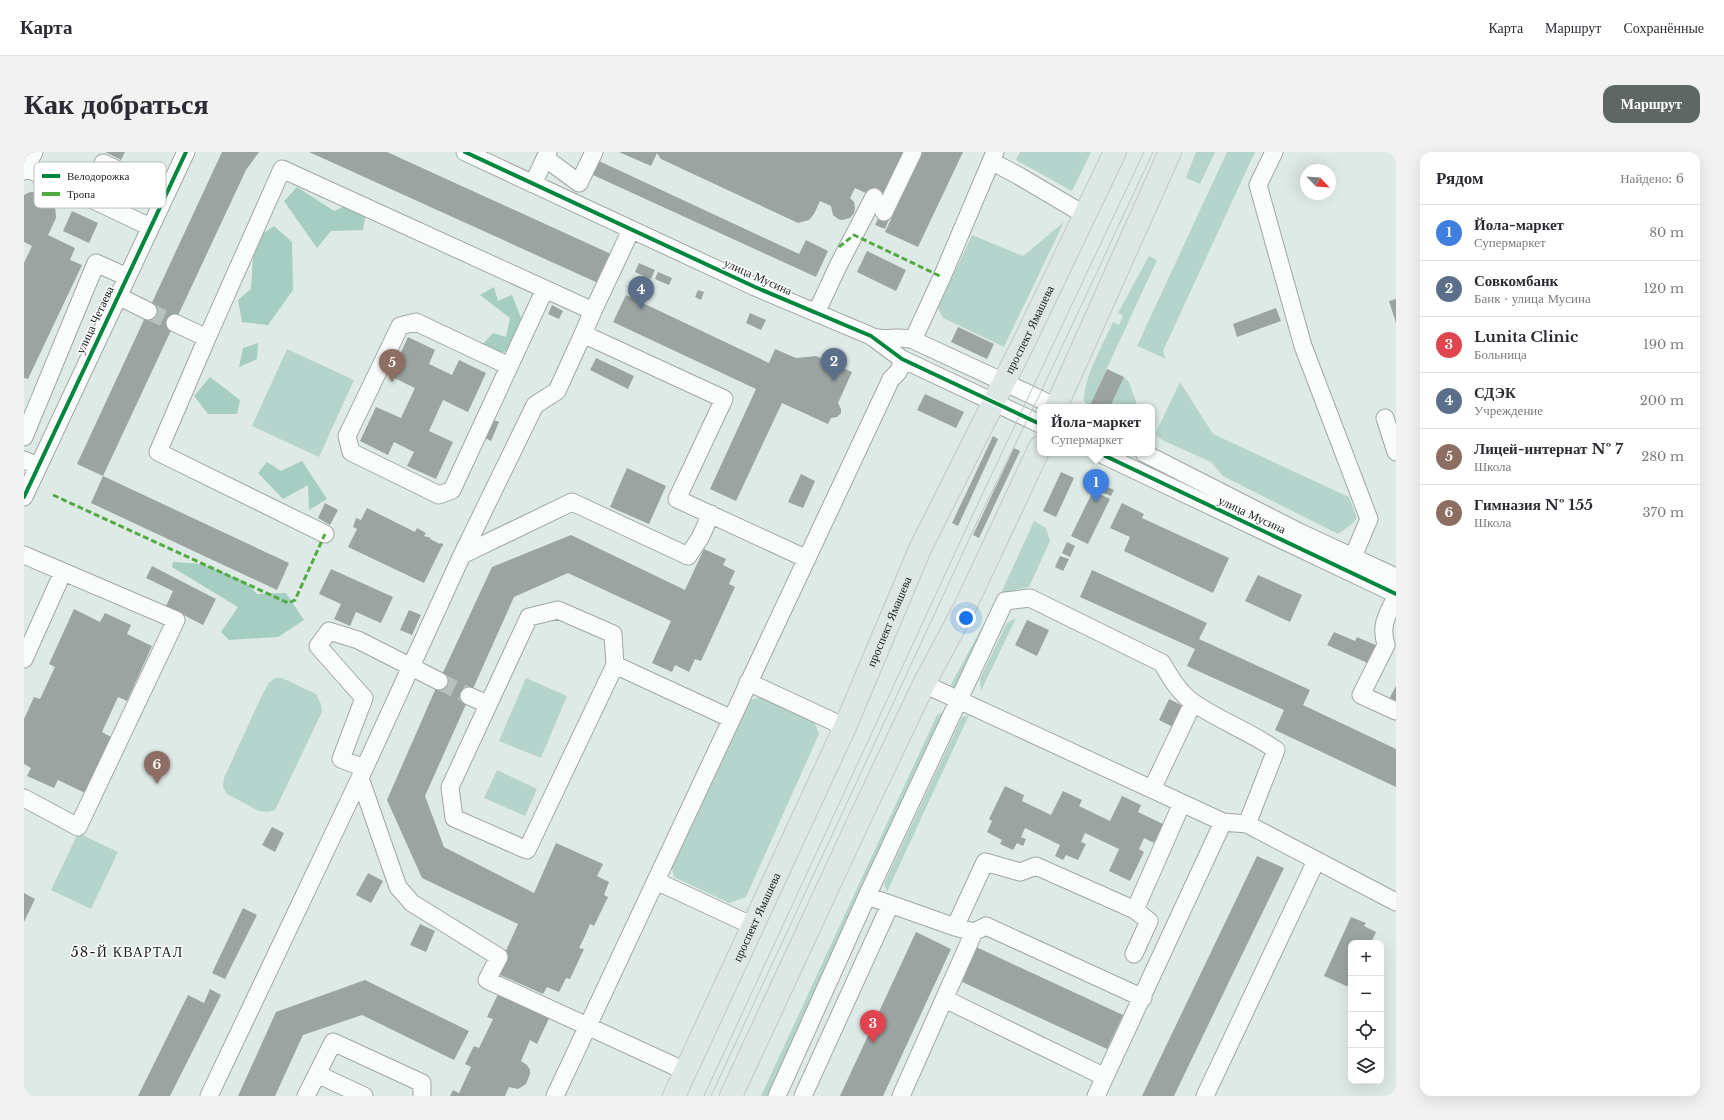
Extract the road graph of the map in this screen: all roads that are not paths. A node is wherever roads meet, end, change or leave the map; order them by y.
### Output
1 (34, 152) edge
2 (186, 152) edge
3 (465, 152) edge
4 (594, 152) edge
5 (913, 152) edge
6 (1115, 152) edge
7 (1170, 152) edge
8 (1274, 152) edge
9 (547, 155) edge
10 (993, 157) edge
11 (25, 170) edge
12 (533, 184) junction
13 (167, 193) edge
14 (874, 197) dead end
15 (108, 208) edge
16 (160, 208) edge
17 (884, 212) dead end
18 (1085, 215) junction
19 (150, 227) junction
20 (631, 230) junction
21 (127, 277) junction
22 (545, 289) junction
23 (118, 296) junction
24 (148, 311) tunnel mouth
25 (594, 312) junction
26 (816, 313) junction
27 (175, 323) tunnel mouth
28 (583, 334) junction
29 (871, 336) junction
30 (207, 338) junction
31 (913, 340) junction
32 (904, 360) junction
33 (509, 366) junction
34 (1003, 382) junction
35 (994, 401) junction
36 (30, 402) edge
37 (1049, 404) edge
38 (1056, 404) edge
39 (1384, 418) dead end
40 (1037, 422) edge
41 (24, 437) edge
42 (1396, 452) edge
43 (1037, 453) edge
44 (1106, 456) edge
45 (1150, 456) edge
46 (31, 463) edge
47 (24, 497) edge
48 (711, 514) junction
49 (326, 534) dead end
50 (462, 555) junction
51 (24, 556) edge
52 (807, 559) junction
53 (1350, 564) junction
54 (63, 572) junction
55 (1396, 577) edge
56 (1396, 594) edge
57 (1396, 598) edge
58 (24, 659) edge
59 (615, 665) junction
60 (410, 668) junction
61 (439, 682) tunnel mouth
62 (748, 682) junction
63 (924, 684) junction
64 (469, 696) tunnel mouth
65 (958, 698) junction
66 (1193, 703) junction
67 (487, 704) junction
68 (1396, 711) edge
69 (732, 718) junction
70 (845, 726) junction
71 (362, 773) junction
72 (1152, 789) junction
73 (24, 798) edge
74 (1182, 803) junction
75 (1223, 822) junction
76 (1247, 824) junction
77 (1316, 861) junction
78 (656, 881) junction
79 (867, 896) junction
80 (1396, 902) edge
81 (890, 905) junction
82 (1135, 910) junction
83 (753, 926) junction
84 (955, 927) junction
85 (974, 932) junction
86 (1134, 954) dead end
87 (1142, 998) junction
88 (947, 1000) dead end
89 (588, 1027) junction
90 (685, 1071) junction
91 (317, 1074) junction
92 (1105, 1077) junction
93 (907, 1094) edge
94 (209, 1096) edge
95 (306, 1096) edge
96 (364, 1096) edge
97 (422, 1096) edge
98 (555, 1096) edge
99 (674, 1096) edge
100 (731, 1096) edge
101 (777, 1096) edge
102 (803, 1096) edge
103 (1096, 1096) edge
104 (1205, 1096) edge

1 - 11 street
2 - 13 street, улица Четаева
3 - 12 street, улица Мусина
4 - 9 street
5 - 17 street
6 - 18 main road, проспект Ямашева
7 - 38 main road
8 - 53 street
9 - 12 street
10 - 18 street
10 - 31 street
12 - 20 street, улица Мусина
14 - 26 street
15 - 19 street
16 - 19 street, улица Четаева
18 - 34 main road, проспект Ямашева
19 - 21 street, улица Четаева
20 - 25 street
20 - 26 street, улица Мусина
21 - 23 street, улица Четаева
21 - 36 street
22 - 25 street
22 - 30 street
22 - 33 street
23 - 24 street
23 - 46 street, улица Четаева
25 - 28 street
26 - 29 street, улица Мусина
27 - 30 street
28 - 48 street
28 - 50 street
29 - 31 street, улица Мусина
29 - 32 street, улица Мусина
30 - 49 street
31 - 34 street, улица Мусина
32 - 35 street, улица Мусина
32 - 52 street
33 - 33 street
34 - 35 main road, проспект Ямашева
34 - 37 street, улица Мусина
35 - 40 street, улица Мусина
35 - 70 main road, проспект Ямашева
36 - 41 street
39 - 42 street
43 - 63 main road
44 - 53 street, улица Мусина
45 - 53 street, улица Мусина
46 - 47 street, улица Четаева
48 - 50 street
48 - 52 street
50 - 60 street
51 - 54 street
52 - 62 street
53 - 55 street, улица Мусина
53 - 56 street, улица Мусина
54 - 58 street
54 - 73 street
57 - 68 street
59 - 67 street
59 - 67 street
59 - 69 street
60 - 61 street
60 - 71 street
60 - 71 street
62 - 69 street
62 - 70 street
63 - 65 street
63 - 100 main road
64 - 67 street
65 - 66 street
65 - 72 street
65 - 79 street
66 - 72 street
66 - 76 street
69 - 78 street
70 - 83 main road, проспект Ямашева
71 - 89 street
71 - 94 street
72 - 74 street
74 - 75 street
74 - 82 street
75 - 76 street
75 - 87 street
76 - 77 street
77 - 80 street
77 - 104 street
78 - 83 street
78 - 89 street
79 - 81 street
79 - 101 street
81 - 84 street
81 - 102 street
82 - 84 street
82 - 86 street
83 - 90 main road, проспект Ямашева
84 - 85 street
85 - 87 street
85 - 93 street
87 - 92 street
88 - 92 street
89 - 90 street
89 - 98 street
90 - 99 main road, проспект Ямашева
91 - 95 street
91 - 96 street
91 - 97 street
92 - 103 street

